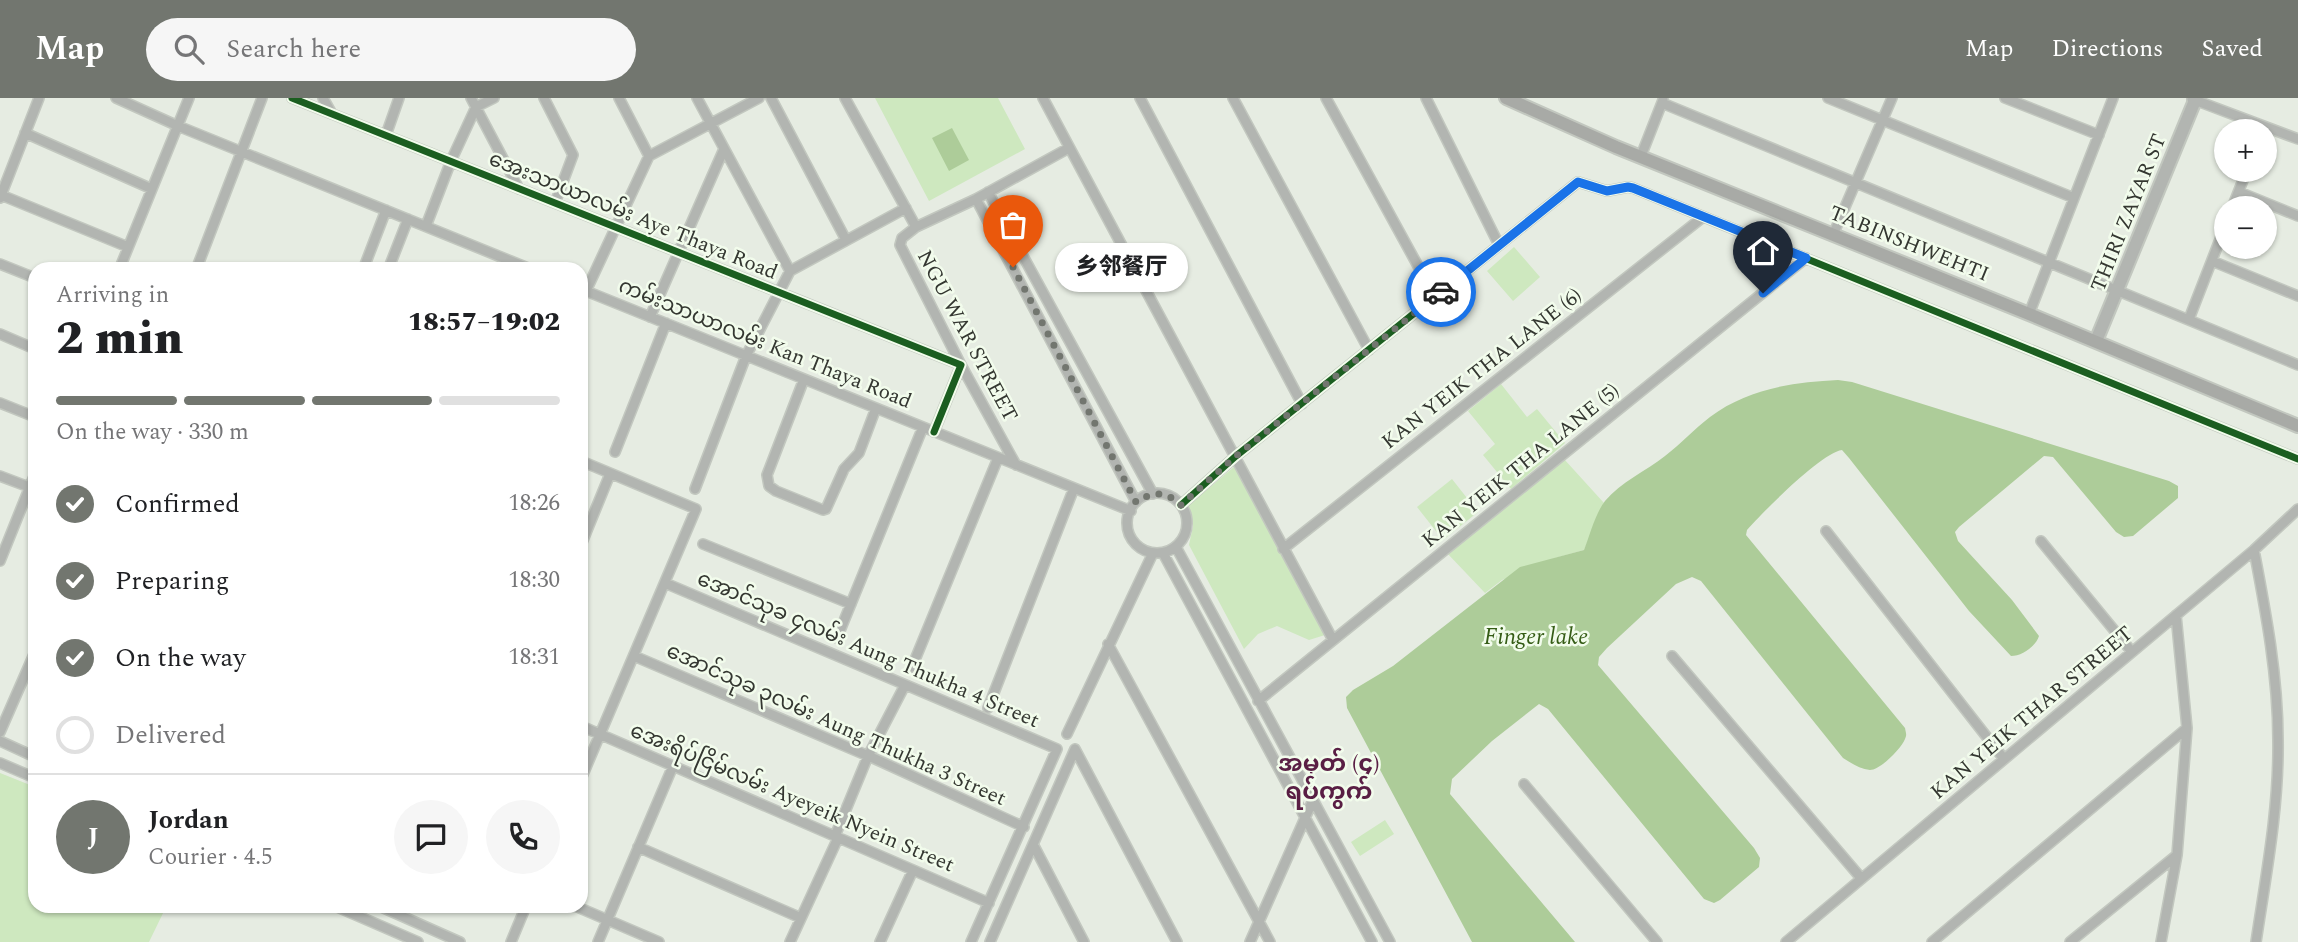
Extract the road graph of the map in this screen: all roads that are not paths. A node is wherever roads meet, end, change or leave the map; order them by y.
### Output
1 (39, 98) edge
2 (116, 98) edge
3 (189, 98) edge
4 (262, 98) edge
5 (292, 98) edge
6 (323, 98) edge
7 (399, 98) edge
8 (494, 98) edge
9 (544, 98) edge
10 (619, 98) edge
11 (697, 98) edge
12 (759, 98) edge
13 (771, 98) edge
14 (845, 98) edge
15 (1043, 98) edge
16 (1140, 98) edge
17 (1233, 98) edge
18 (1326, 98) edge
19 (1426, 98) edge
20 (1506, 98) edge
21 (1828, 98) edge
22 (1892, 98) edge
23 (2005, 98) edge
24 (2113, 98) edge
25 (2194, 99) edge
26 (1662, 100) edge
27 (474, 103) edge
28 (332, 114) junction
29 (2240, 119) edge
30 (1883, 120) junction
31 (711, 123) junction
32 (178, 126) junction
33 (25, 133) junction
34 (2277, 133) edge
35 (386, 135) junction
36 (2099, 135) junction
37 (2298, 139) edge
38 (1069, 148) junction
39 (724, 149) junction
40 (241, 152) junction
41 (649, 156) junction
42 (1641, 156) junction
43 (451, 161) junction
44 (1856, 182) junction
45 (2243, 182) edge
46 (152, 189) junction
47 (519, 190) junction
48 (988, 192) junction
49 (2239, 192) junction
50 (2237, 196) edge
51 (1, 197) edge
52 (2074, 198) junction
53 (976, 199) junction
54 (555, 203) junction
55 (906, 208) junction
56 (386, 210) junction
57 (2298, 216) edge
58 (1703, 217) junction
59 (408, 219) junction
60 (426, 226) junction
61 (916, 227) junction
62 (615, 228) junction
63 (1833, 234) junction
64 (846, 240) junction
65 (1499, 245) junction
66 (128, 247) junction
67 (678, 251) junction
68 (2214, 256) edge
69 (1806, 258) junction
70 (2212, 261) junction
71 (122, 262) edge
72 (198, 262) edge
73 (366, 262) edge
74 (391, 262) edge
75 (514, 262) edge
76 (2050, 262) junction
77 (0, 264) edge
78 (790, 271) junction
79 (28, 275) edge
80 (588, 280) edge
81 (2119, 290) junction
82 (588, 292) edge
83 (777, 293) junction
84 (2298, 296) edge
85 (1435, 297) junction
86 (2029, 314) junction
87 (650, 317) junction
88 (2189, 319) junction
89 (666, 323) junction
90 (0, 334) edge
91 (2096, 341) junction
92 (28, 346) edge
93 (1369, 350) junction
94 (746, 356) junction
95 (961, 365) junction
96 (2298, 365) edge
97 (804, 379) junction
98 (0, 404) edge
99 (1302, 404) junction
100 (876, 408) junction
101 (28, 414) edge
102 (2298, 425) edge
103 (923, 427) junction
104 (934, 432) junction
105 (615, 452) dead end
106 (1236, 456) junction
107 (998, 458) junction
108 (2298, 459) edge
109 (588, 464) edge
110 (1016, 465) junction
111 (610, 474) junction
112 (0, 476) edge
113 (28, 487) edge
114 (1074, 488) junction
115 (28, 489) edge
116 (695, 489) dead end
117 (1153, 494) junction
118 (1181, 505) junction
119 (1133, 506) junction
120 (2298, 509) edge
121 (588, 528) edge
122 (1826, 531) dead end
123 (2041, 541) dead end
124 (703, 544) dead end
125 (3, 547) edge
126 (1176, 547) junction
127 (1283, 549) junction
128 (2254, 550) junction
129 (1153, 553) junction
130 (1163, 553) junction
131 (0, 561) edge
132 (665, 583) junction
133 (851, 604) junction
134 (2176, 615) junction
135 (837, 638) dead end
136 (1333, 640) junction
137 (1108, 645) junction
138 (2132, 652) junction
139 (634, 656) junction
140 (1672, 656) dead end
141 (912, 667) dead end
142 (28, 678) edge
143 (905, 685) junction
144 (1258, 701) junction
145 (988, 708) dead end
146 (2187, 728) junction
147 (588, 729) edge
148 (0, 732) edge
149 (600, 734) junction
150 (1067, 734) dead end
151 (0, 741) edge
152 (28, 754) edge
153 (868, 755) junction
154 (2004, 759) junction
155 (588, 762) edge
156 (0, 763) edge
157 (673, 766) junction
158 (28, 775) edge
159 (1524, 784) dead end
160 (1313, 800) junction
161 (1305, 818) junction
162 (1024, 827) junction
163 (837, 837) junction
164 (1033, 844) junction
165 (638, 848) junction
166 (2177, 855) junction
167 (913, 870) junction
168 (1861, 878) junction
169 (989, 903) junction
170 (588, 912) edge
171 (351, 913) edge
172 (395, 913) edge
173 (523, 913) edge
174 (801, 918) junction
175 (607, 920) junction
176 (1258, 921) junction
177 (418, 942) edge
178 (460, 942) edge
179 (511, 942) edge
180 (598, 942) edge
181 (659, 942) edge
182 (790, 942) edge
183 (880, 942) edge
184 (971, 942) edge
185 (990, 942) edge
186 (1084, 942) edge
187 (1177, 942) edge
188 (1250, 942) edge
189 (1270, 942) edge
190 (1372, 942) edge
191 (1390, 942) edge
192 (1657, 942) edge
193 (1786, 942) edge
194 (1931, 942) edge
195 (2070, 942) edge
196 (2161, 942) edge
197 (2256, 942) edge

1 - 33 street
2 - 32 street
3 - 32 street
4 - 40 street
5 - 28 street, အေးသာယာလမ်း Aye Thaya Road
6 - 28 street
7 - 35 street
8 - 27 street
9 - 54 street
10 - 41 street
11 - 31 street
12 - 31 street
13 - 64 street
14 - 55 street
15 - 38 street
16 - 99 street
17 - 93 street
18 - 85 street
19 - 65 street
20 - 42 main road, TABINSHWEHTI
21 - 30 street
22 - 30 street
23 - 36 street
24 - 36 street
25 - 29 street
25 - 81 street, THIRI ZAYAR ST
26 - 42 street
26 - 44 street
27 - 43 street
27 - 47 street
28 - 35 street, အေးသာယာလမ်း Aye Thaya Road
30 - 44 street
30 - 52 street
31 - 39 street
31 - 41 street
32 - 40 street
32 - 46 street
33 - 46 street
33 - 51 street
34 - 37 street
35 - 43 street, အေးသာယာလမ်း Aye Thaya Road
36 - 52 street
38 - 48 street
38 - 106 street
39 - 67 street
39 - 78 street
40 - 56 street
40 - 72 street
41 - 62 street
42 - 63 main road, TABINSHWEHTI
43 - 47 street, အေးသာယာလမ်း Aye Thaya Road
43 - 60 street
44 - 63 street
44 - 76 street
45 - 49 street
46 - 66 street
47 - 54 street, အေးသာယာလမ်း Aye Thaya Road
48 - 53 street
48 - 117 street
49 - 50 street
49 - 57 street
51 - 66 street
52 - 76 street
53 - 61 street
53 - 119 street
54 - 62 street, အေးသာယာလမ်း Aye Thaya Road
55 - 61 street
55 - 64 street
56 - 59 street
56 - 73 street
58 - 65 street
58 - 69 street
58 - 127 street, KAN YEIK THA LANE (6)
59 - 60 street
59 - 74 street
60 - 75 street
61 - 95 street, NGU WAR STREET
62 - 67 street, အေးသာယာလမ်း Aye Thaya Road
62 - 80 street
63 - 86 main road, TABINSHWEHTI
64 - 78 street
65 - 85 street
66 - 71 street
67 - 83 street, အေးသာယာလမ်း Aye Thaya Road
67 - 87 street
68 - 70 street
69 - 108 street
69 - 136 street, KAN YEIK THA LANE (5)
70 - 84 street
70 - 88 street
76 - 81 street
76 - 86 street
77 - 79 street
78 - 83 street
81 - 88 street
81 - 91 street, THIRI ZAYAR ST
82 - 87 street, ကမ်းသာယာလမ်း Kan Thaya Road
83 - 94 street
83 - 95 street, အေးသာယာလမ်း Aye Thaya Road
85 - 93 street
86 - 91 main road, TABINSHWEHTI
87 - 89 street, ကမ်းသာယာလမ်း Kan Thaya Road
88 - 96 street
89 - 94 street, ကမ်းသာယာလမ်း Kan Thaya Road
89 - 105 street
90 - 92 street
91 - 102 main road, TABINSHWEHTI
93 - 99 street
94 - 97 street, ကမ်းသာယာလမ်း Kan Thaya Road
94 - 116 street
95 - 104 street
95 - 110 street, NGU WAR STREET
97 - 100 street, ကမ်းသာယာလမ်း Kan Thaya Road
97 - 100 street
98 - 101 street
99 - 106 street
100 - 103 street, ကမ်းသာယာလမ်း Kan Thaya Road
103 - 104 street, ကမ်းသာယာလမ်း Kan Thaya Road
103 - 133 street
104 - 107 street, ကမ်းသာယာလမ်း Kan Thaya Road
106 - 118 street
106 - 127 street
107 - 110 street, ကမ်းသာယာလမ်း Kan Thaya Road
107 - 141 street
109 - 111 street
110 - 114 street, ကမ်းသာယာလမ်း Kan Thaya Road
111 - 121 street
111 - 132 street
112 - 113 street
114 - 119 street, ကမ်းသာယာလမ်း Kan Thaya Road
114 - 145 street
115 - 125 street
117 - 118 street
117 - 119 street
118 - 126 street
119 - 129 street
120 - 128 street, KAN YEIK THAR STREET
122 - 154 street
123 - 138 street
124 - 133 street
125 - 131 street
126 - 130 street
126 - 144 street
127 - 136 street
128 - 134 street, KAN YEIK THAR STREET
128 - 197 street
129 - 130 street
129 - 137 street
130 - 161 street
132 - 139 street
132 - 143 street, အောင်သုခ ၄လမ်း Aung Thukha 4 Street
133 - 135 street
134 - 138 street, KAN YEIK THAR STREET
134 - 146 street
136 - 144 street, KAN YEIK THA LANE (5)
137 - 150 street
137 - 176 street
138 - 154 street, KAN YEIK THAR STREET
139 - 149 street
139 - 153 street, အောင်သုခ ၃လမ်း Aung Thukha 3 Street
140 - 168 street
142 - 148 street
143 - 153 street
143 - 162 street, အောင်သုခ ၄လမ်း Aung Thukha 4 Street
144 - 160 street
146 - 166 street
146 - 194 street
147 - 149 street, အေးရိပ်ငြိမ်လမ်း Ayeyeik Nyein Street
149 - 155 street
149 - 157 street, အေးရိပ်ငြိမ်လမ်း Ayeyeik Nyein Street
151 - 152 street
153 - 162 street, အောင်သုခ ၃လမ်း Aung Thukha 3 Street
153 - 163 street
154 - 168 street, KAN YEIK THAR STREET
156 - 158 street
157 - 163 street, အေးရိပ်ငြိမ်လမ်း Ayeyeik Nyein Street
157 - 165 street
159 - 192 street
160 - 161 street
160 - 191 street
161 - 176 street
161 - 190 street
162 - 169 street
163 - 167 street, အေးရိပ်ငြိမ်လမ်း Ayeyeik Nyein Street
163 - 174 street
164 - 185 street
164 - 186 street
164 - 187 street
165 - 174 street
165 - 175 street
166 - 195 street
166 - 196 street
167 - 169 street, အေးရိပ်ငြိမ်လမ်း Ayeyeik Nyein Street
167 - 183 street
168 - 193 street, KAN YEIK THAR STREET
169 - 184 street
170 - 175 street
171 - 177 street
172 - 178 street
173 - 179 street
174 - 182 street
175 - 180 street
175 - 181 street
176 - 188 street
176 - 189 street

